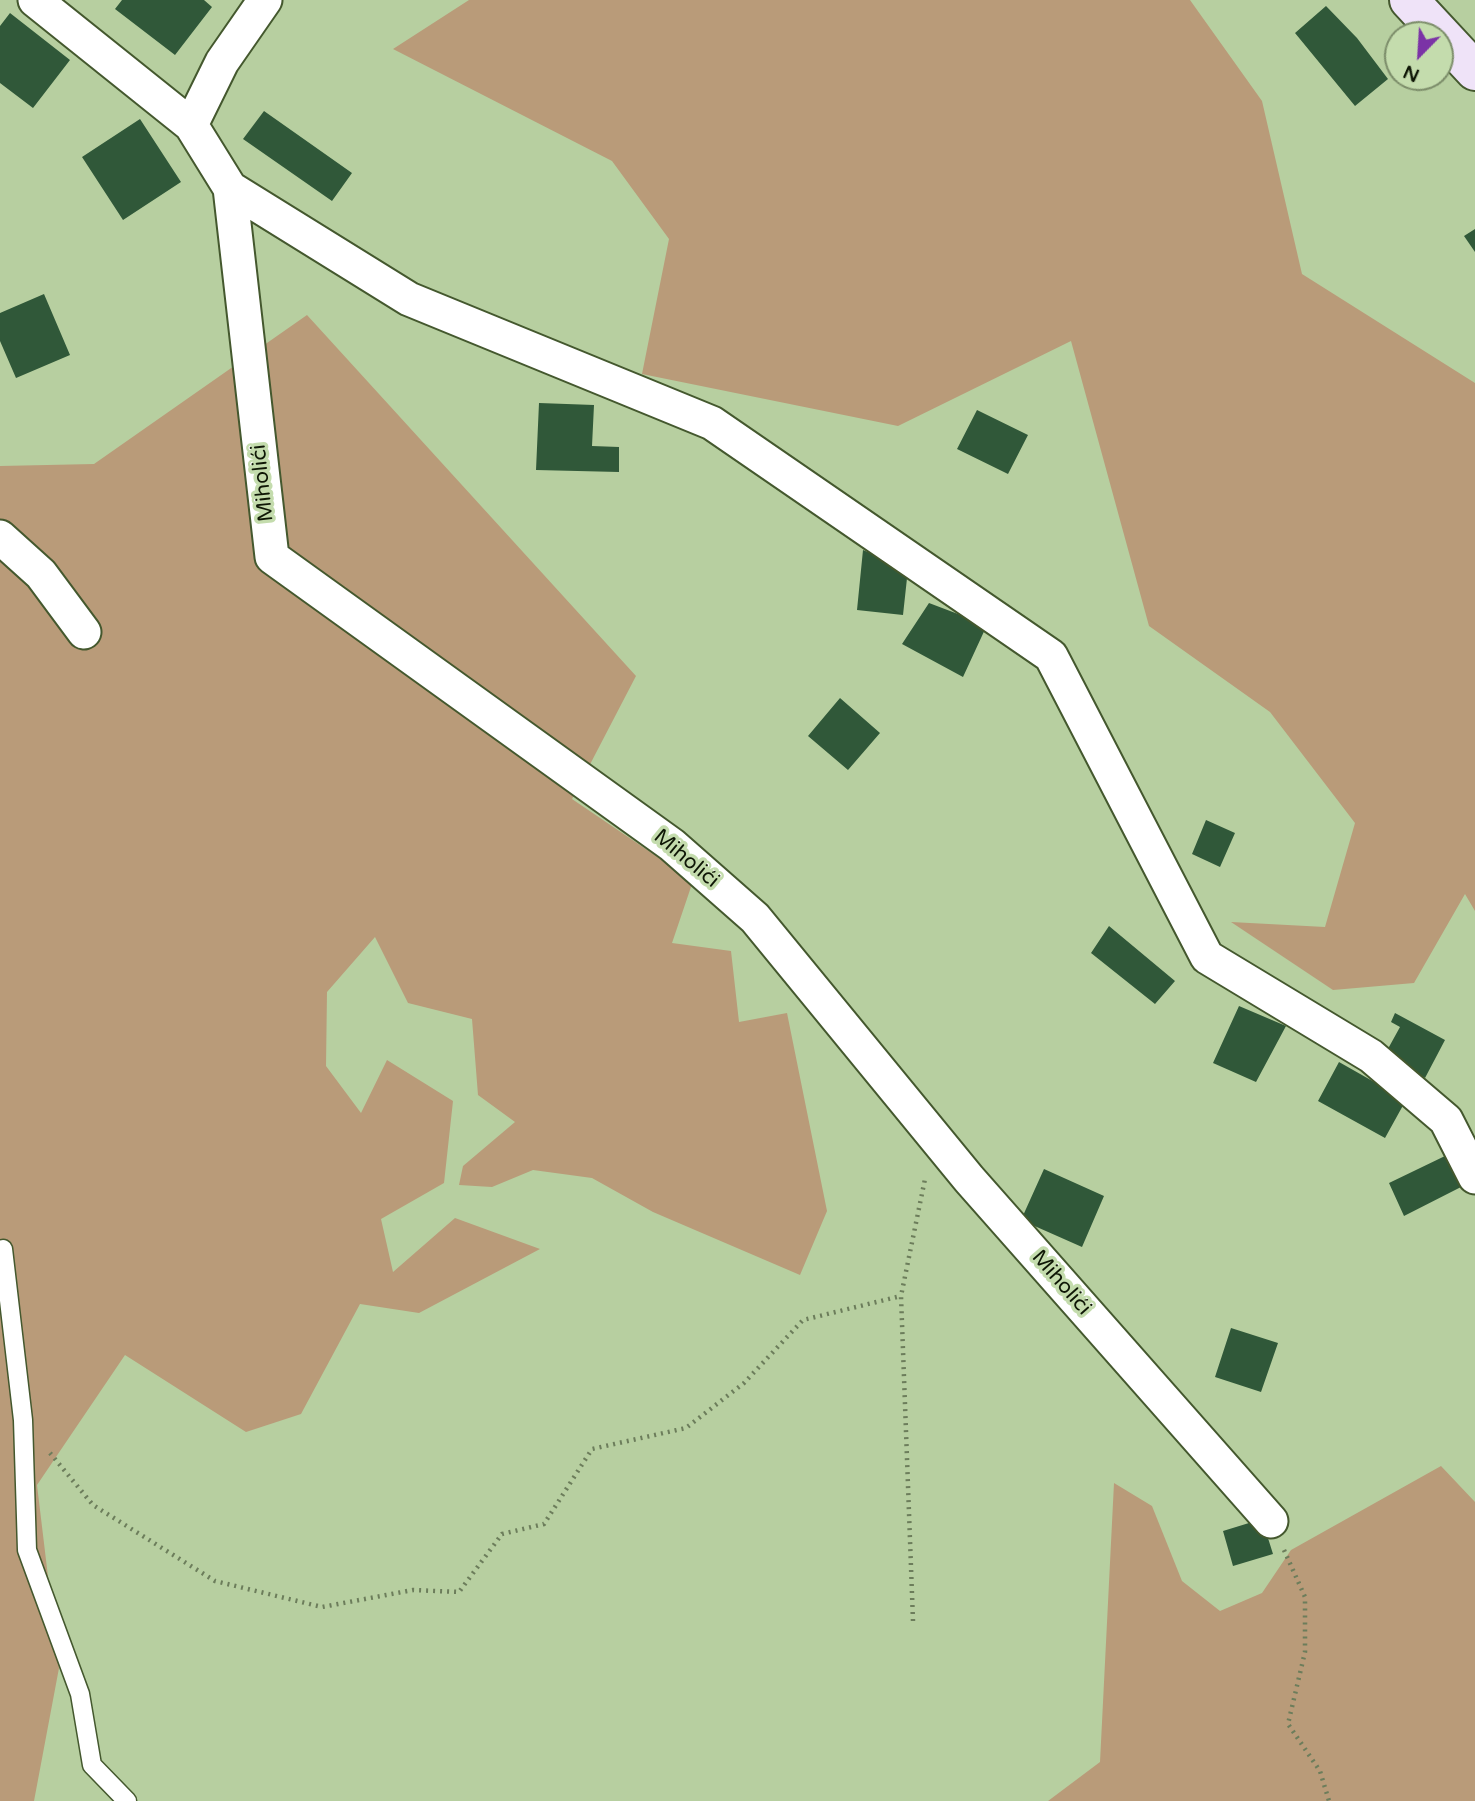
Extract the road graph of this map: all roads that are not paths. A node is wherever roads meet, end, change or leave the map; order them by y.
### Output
1 (34, 0) edge
2 (265, 0) edge
3 (1409, 0) edge
4 (1475, 71) edge
5 (191, 125) junction
6 (230, 188) junction
7 (0, 537) edge
8 (84, 632) dead end
9 (1475, 1177) edge
10 (0, 1250) edge
11 (1271, 1521) road end
12 (127, 1801) edge

1 - 5 street, Miholići
2 - 5 street
3 - 4 main road
5 - 6 street, Miholići
6 - 9 street, Miholići
6 - 11 street, Miholići
7 - 8 street
10 - 12 lane

